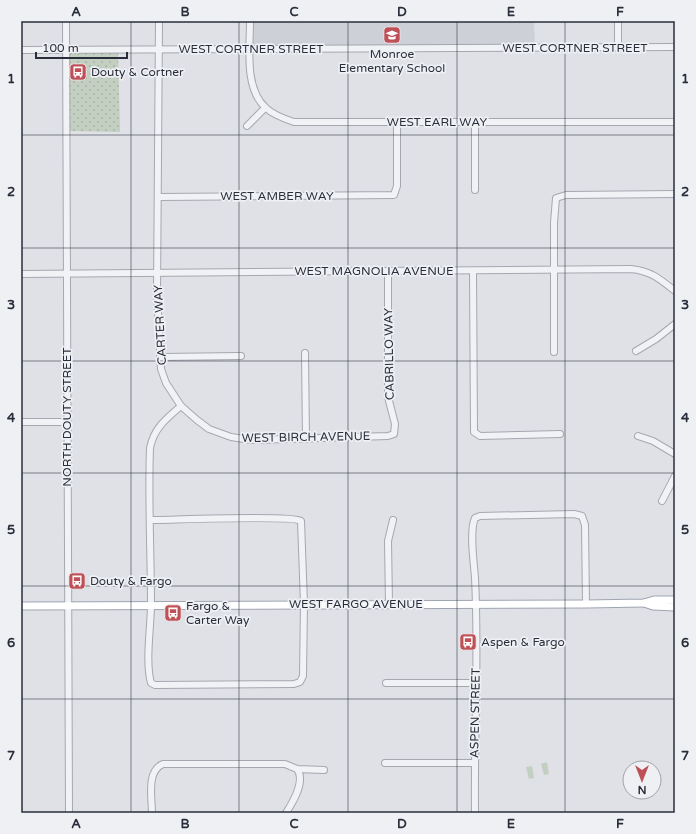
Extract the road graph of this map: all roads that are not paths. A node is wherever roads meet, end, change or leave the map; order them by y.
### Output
1 (66, 21) edge
2 (159, 21) edge
3 (250, 21) edge
4 (618, 21) edge
5 (618, 48) junction
6 (675, 48) edge
7 (159, 49) junction
8 (250, 49) junction
9 (21, 50) edge
10 (66, 50) junction
11 (265, 108) junction
12 (475, 122) junction
13 (675, 122) edge
14 (397, 123) junction
15 (247, 126) dead end
16 (475, 190) dead end
17 (675, 194) edge
18 (159, 197) junction
19 (554, 270) junction
20 (388, 271) junction
21 (473, 271) junction
22 (67, 273) junction
23 (157, 273) junction
24 (21, 274) edge
25 (675, 291) edge
26 (675, 324) edge
27 (636, 351) dead end
28 (554, 352) dead end
29 (305, 353) dead end
30 (241, 356) dead end
31 (161, 357) junction
32 (181, 406) junction
33 (21, 422) edge
34 (67, 422) junction
35 (394, 434) joint
36 (560, 434) dead end
37 (638, 436) dead end
38 (306, 440) junction
39 (675, 454) edge
40 (675, 476) edge
41 (662, 502) dead end
42 (150, 520) junction
43 (393, 520) dead end
44 (675, 600) edge
45 (644, 603) junction
46 (304, 604) junction
47 (389, 604) junction
48 (476, 604) junction
49 (586, 604) junction
50 (68, 605) junction
51 (151, 605) junction
52 (21, 606) edge
53 (675, 607) edge
54 (386, 683) dead end
55 (476, 683) junction
56 (475, 763) junction
57 (385, 764) dead end
58 (297, 769) junction
59 (324, 770) dead end
60 (68, 813) edge
61 (152, 813) edge
62 (286, 813) edge
63 (475, 813) edge

1 - 10 street, NORTH DOUTY STREET
2 - 7 street, CARTER WAY
3 - 8 street
4 - 5 street
5 - 6 street, WEST CORTNER STREET
5 - 8 street, WEST CORTNER STREET
7 - 8 street, WEST CORTNER STREET
7 - 10 street, WEST CORTNER STREET
7 - 18 street, CARTER WAY
8 - 11 street
9 - 10 street, WEST CORTNER STREET
10 - 22 street, NORTH DOUTY STREET
11 - 14 street, WEST EARL WAY
11 - 15 street
12 - 13 street, WEST EARL WAY
12 - 14 street, WEST EARL WAY
12 - 16 street
14 - 18 street, WEST AMBER WAY
17 - 19 street
18 - 23 street, CARTER WAY
19 - 21 street, WEST MAGNOLIA AVENUE
19 - 25 street, WEST MAGNOLIA AVENUE
19 - 28 street
20 - 21 street, WEST MAGNOLIA AVENUE
20 - 23 street, WEST MAGNOLIA AVENUE
20 - 35 street, CABRILLO WAY
21 - 36 street
22 - 23 street, WEST MAGNOLIA AVENUE
22 - 24 street, WEST MAGNOLIA AVENUE
22 - 34 street, NORTH DOUTY STREET
23 - 31 street, CARTER WAY
26 - 27 street
29 - 38 street
30 - 31 street
31 - 32 street, CARTER WAY
32 - 38 street, WEST BIRCH AVENUE
32 - 42 street
33 - 34 street
34 - 50 street, NORTH DOUTY STREET
35 - 38 street, WEST BIRCH AVENUE
37 - 39 street
40 - 41 street
42 - 46 street
42 - 51 street
43 - 47 street
44 - 45 main road, WEST FARGO AVENUE
45 - 49 main road, WEST FARGO AVENUE
45 - 53 main road, WEST FARGO AVENUE
46 - 47 main road, WEST FARGO AVENUE
46 - 51 main road, WEST FARGO AVENUE
46 - 51 street
47 - 48 main road, WEST FARGO AVENUE
48 - 49 main road, WEST FARGO AVENUE
48 - 49 street, ASPEN STREET
48 - 55 street, ASPEN STREET
50 - 51 main road, WEST FARGO AVENUE
50 - 52 main road, WEST FARGO AVENUE
50 - 60 street, NORTH DOUTY STREET
54 - 55 street
55 - 56 street, ASPEN STREET
56 - 57 street
56 - 63 street, ASPEN STREET
58 - 59 street
58 - 61 street
58 - 62 street

